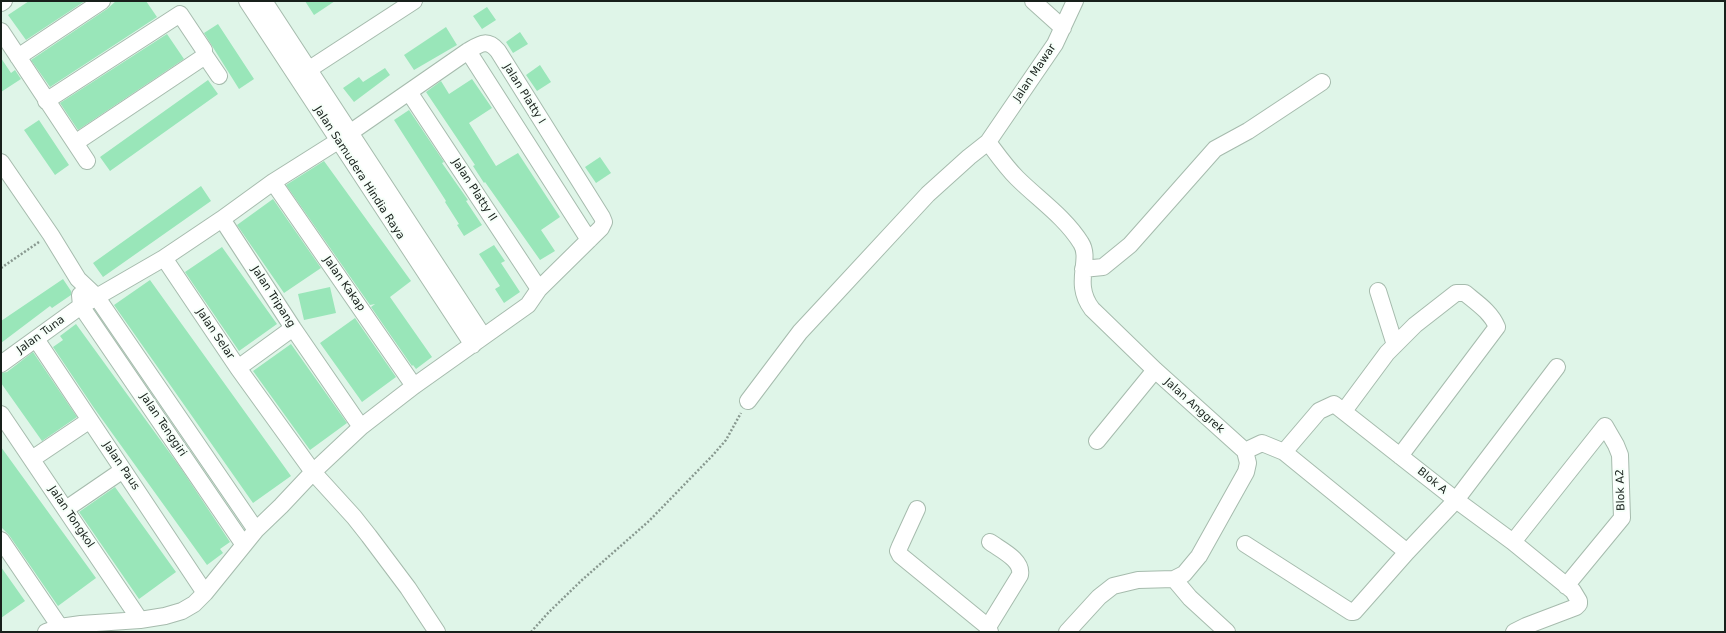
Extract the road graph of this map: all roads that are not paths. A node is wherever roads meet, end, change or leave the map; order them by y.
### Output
1 (4, 1) edge
2 (102, 1) edge
3 (247, 1) edge
4 (264, 1) edge
5 (414, 1) edge
6 (1033, 1) edge
7 (1075, 1) edge
8 (1, 3) edge
9 (175, 7) edge
10 (1063, 28) junction
11 (1, 31) edge
12 (468, 51) junction
13 (204, 54) junction
14 (290, 54) junction
15 (18, 57) junction
16 (303, 74) junction
17 (220, 76) dead end
18 (1322, 82) dead end
19 (409, 92) junction
20 (46, 101) junction
21 (344, 136) junction
22 (988, 142) junction
23 (75, 143) junction
24 (86, 162) dead end
25 (3, 170) edge
26 (273, 182) junction
27 (222, 219) junction
28 (589, 240) junction
29 (164, 258) junction
30 (1083, 270) junction
31 (78, 279) junction
32 (539, 289) junction
33 (1378, 291) dead end
34 (96, 296) junction
35 (81, 306) junction
36 (293, 328) junction
37 (36, 339) junction
38 (478, 341) junction
39 (1395, 345) junction
40 (1, 364) edge
41 (1557, 367) dead end
42 (238, 368) junction
43 (1156, 370) junction
44 (414, 386) junction
45 (748, 401) road end
46 (1344, 411) junction
47 (1, 414) edge
48 (90, 420) junction
49 (361, 427) junction
50 (1097, 441) dead end
51 (1245, 451) junction
52 (1284, 452) junction
53 (1400, 456) junction
54 (32, 459) junction
55 (124, 470) junction
56 (313, 472) junction
57 (1456, 500) junction
58 (66, 509) junction
59 (917, 509) dead end
60 (256, 530) junction
61 (1, 540) edge
62 (990, 542) dead end
63 (1513, 542) junction
64 (1245, 544) dead end
65 (244, 545) junction
66 (1407, 552) junction
67 (1174, 579) junction
68 (1566, 586) junction
69 (205, 592) junction
70 (140, 620) junction
71 (989, 629) edge
72 (53, 630) edge
73 (437, 632) edge
74 (1067, 632) edge
75 (1227, 632) edge
76 (1514, 632) edge

1 - 8 street
2 - 15 street
3 - 14 street, Jalan Samudera Hindia Raya
4 - 14 street, Jalan Samudera Hindia Raya
5 - 16 street
6 - 10 street
7 - 10 street, Jalan Mawar
9 - 13 street
9 - 20 street
10 - 22 street, Jalan Mawar
11 - 15 street
12 - 19 street, Jalan Platty I
12 - 28 street
12 - 28 street, Jalan Platty I
13 - 17 street
13 - 23 street
14 - 16 street, Jalan Samudera Hindia Raya
15 - 20 street
16 - 21 street, Jalan Samudera Hindia Raya
18 - 30 street
19 - 21 street, Jalan Platty I
19 - 32 street, Jalan Platty II
20 - 23 street
21 - 26 street, Jalan Platty I
21 - 38 street, Jalan Samudera Hindia Raya
22 - 30 street, Jalan Anggrek
22 - 45 street, Jalan Mawar
23 - 24 street
25 - 31 street
26 - 27 street
26 - 44 street, Jalan Kakap
27 - 29 street
27 - 36 street, Jalan Tripang
28 - 32 street, Jalan Platty I
29 - 34 street
29 - 42 street, Jalan Selar
30 - 43 street, Jalan Anggrek
31 - 34 street, Jalan Tenggiri
31 - 35 street
32 - 38 street, Jalan Platty I
33 - 39 street
34 - 35 street, Jalan Tuna
34 - 60 street, Jalan Tenggiri
35 - 37 street, Jalan Tuna
35 - 65 street, Jalan Tenggiri
36 - 42 street
36 - 49 street, Jalan Tripang
37 - 40 street, Jalan Tuna
37 - 48 street, Jalan Paus
38 - 44 street, Jalan Platty I
39 - 46 street
39 - 53 street
41 - 57 street
42 - 56 street, Jalan Selar
43 - 50 street
43 - 51 street, Jalan Anggrek
44 - 49 street, Jalan Platty I
46 - 52 street, Blok A
46 - 53 street, Blok A
47 - 54 street, Jalan Tongkol
48 - 54 street
48 - 55 street, Jalan Paus
49 - 56 street, Jalan Platty I
51 - 52 street
51 - 67 street
52 - 66 street
53 - 57 street, Blok A
54 - 58 street, Jalan Tongkol
55 - 58 street
55 - 69 street, Jalan Paus
56 - 60 street, Jalan Platty I
56 - 73 street, Jalan Selar
57 - 63 street, Blok A
57 - 66 street
58 - 70 street, Jalan Tongkol
59 - 71 street
60 - 65 street, Jalan Platty I
61 - 72 street
62 - 71 street
63 - 68 street, Blok A
63 - 68 street, Blok A2
64 - 66 street
65 - 69 street, Jalan Platty I
67 - 74 street
67 - 75 street
68 - 76 street, Blok A
69 - 70 street, Jalan Platty I
70 - 72 street, Jalan Platty I

